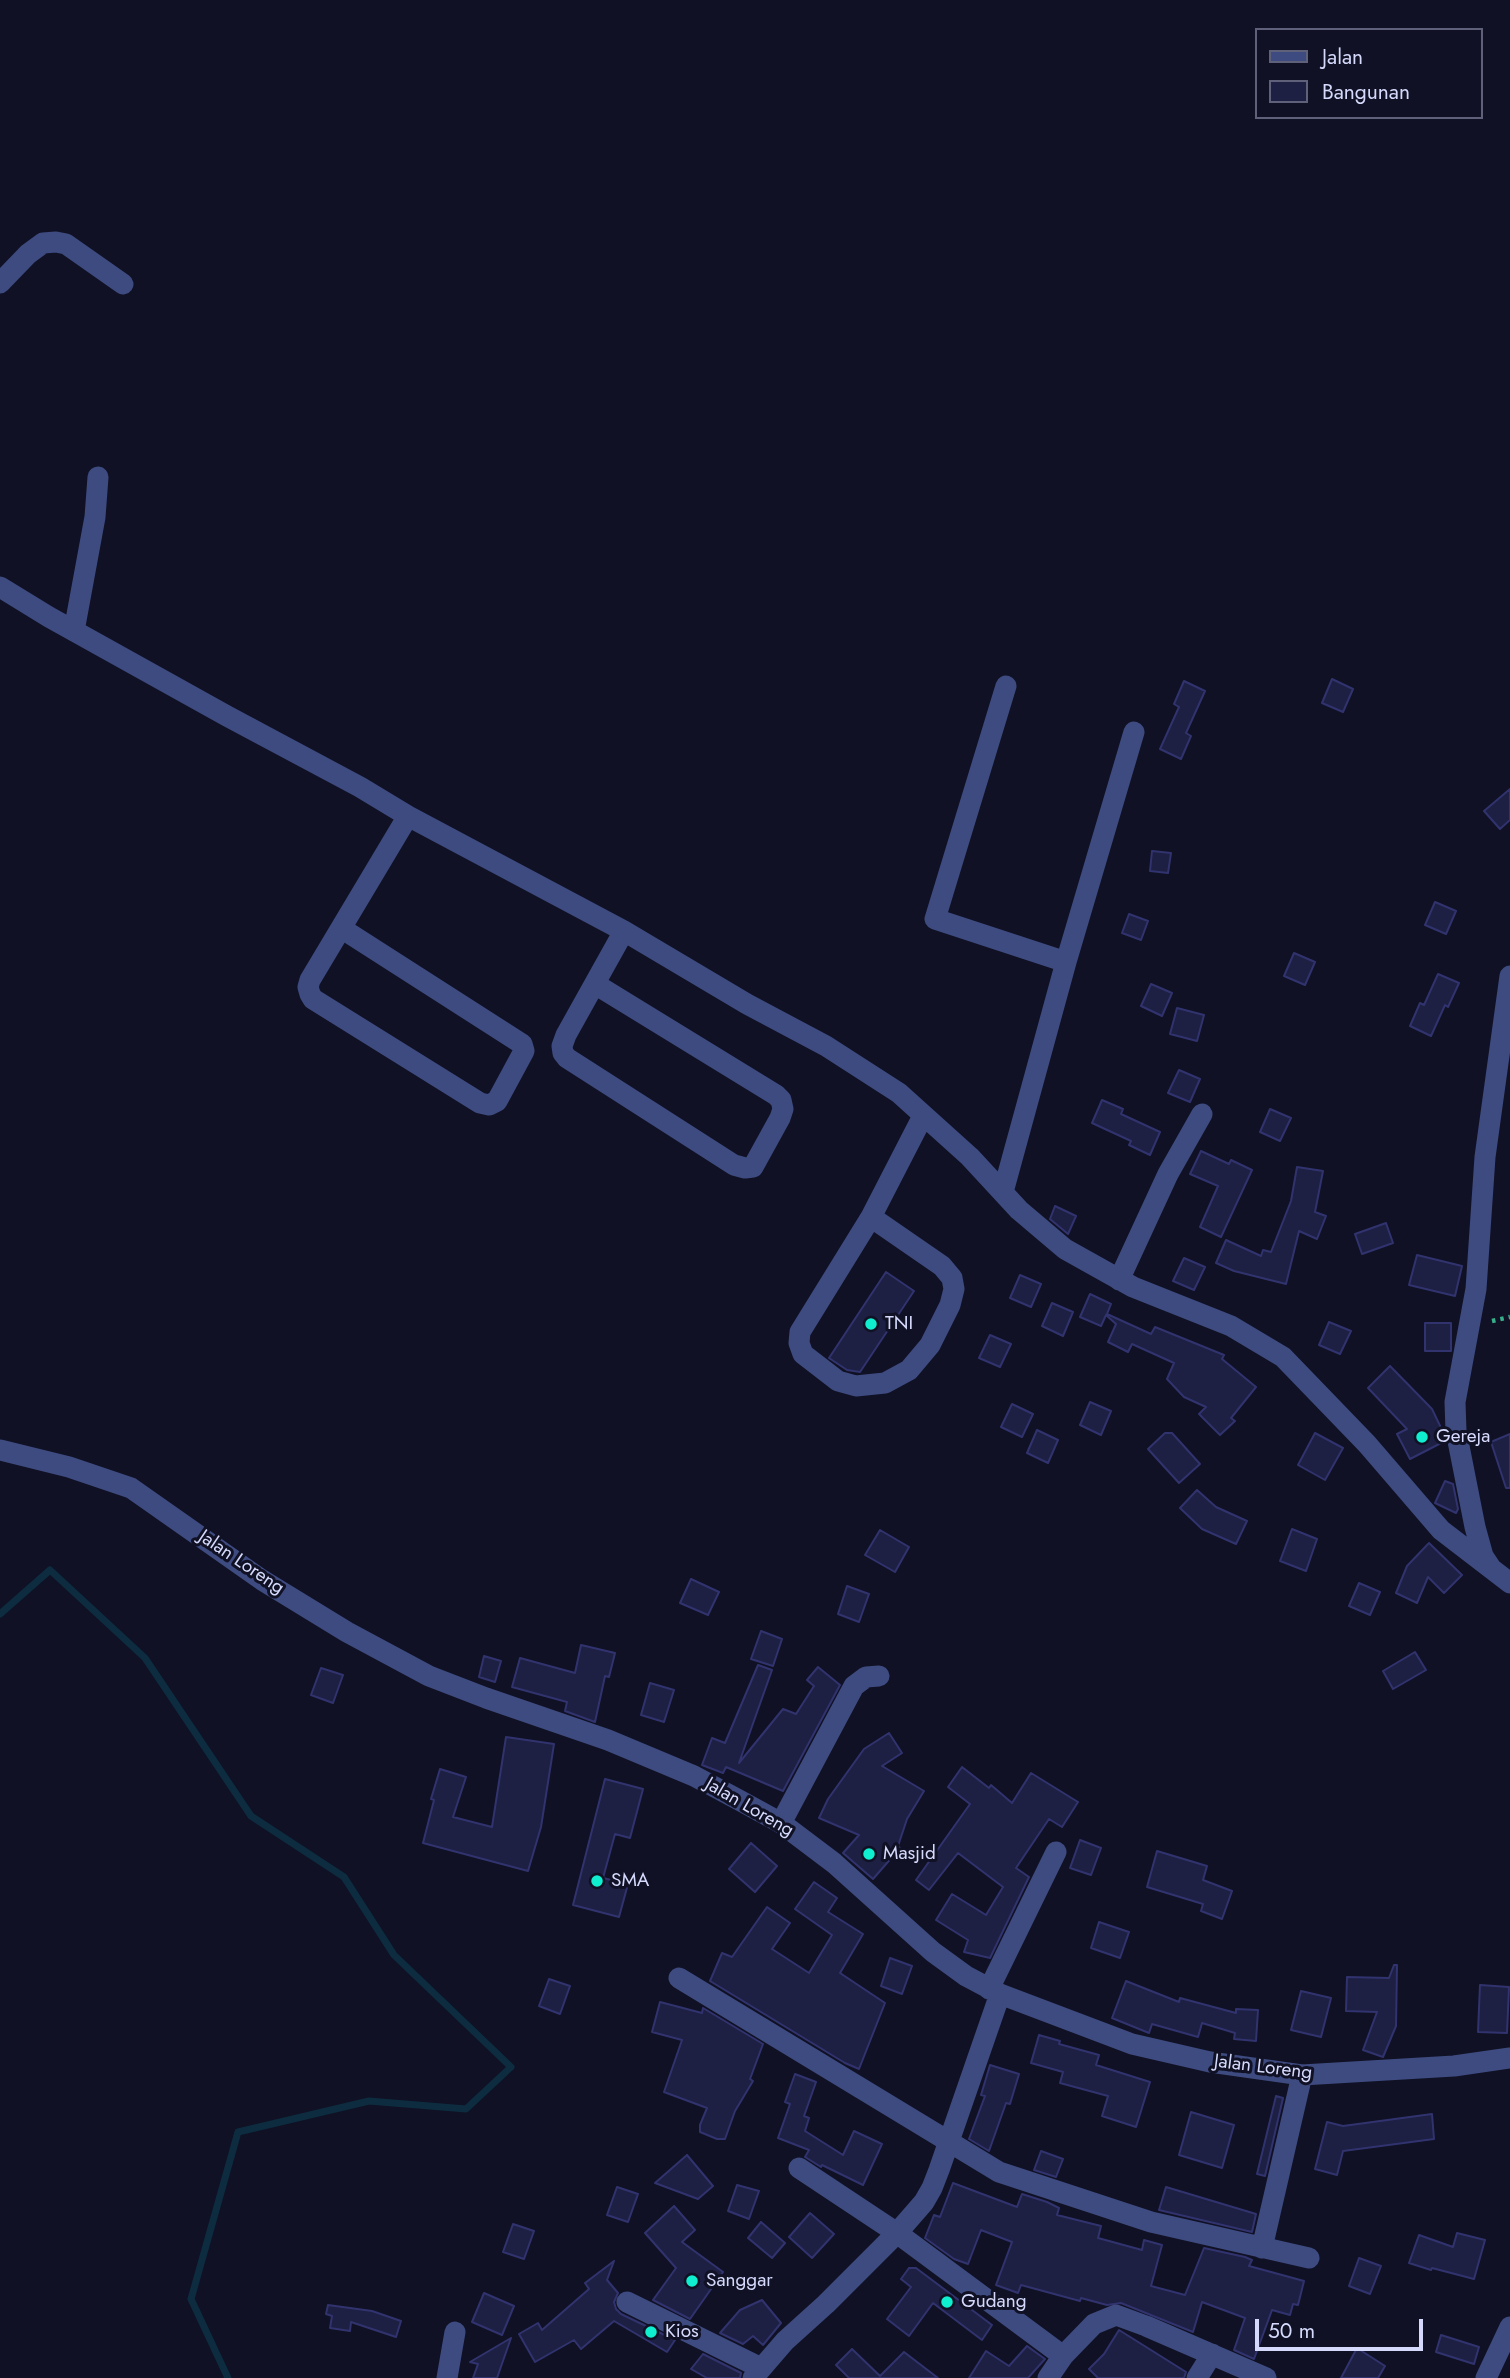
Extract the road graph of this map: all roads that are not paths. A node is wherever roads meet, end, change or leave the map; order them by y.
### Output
1 (0, 283) edge
2 (123, 284) dead end
3 (98, 477) dead end
4 (0, 587) edge
5 (74, 631) junction
6 (1006, 686) dead end
7 (1134, 732) dead end
8 (408, 816) junction
9 (341, 928) junction
10 (624, 931) junction
11 (1066, 962) junction
12 (1510, 976) edge
13 (595, 984) junction
14 (1202, 1114) dead end
15 (923, 1116) junction
16 (1003, 1192) junction
17 (870, 1217) junction
18 (1119, 1280) junction
19 (0, 1450) edge
20 (1502, 1578) edge
21 (879, 1676) dead end
22 (781, 1823) junction
23 (1056, 1852) dead end
24 (679, 1978) dead end
25 (994, 1992) junction
26 (1510, 2058) edge
27 (1302, 2075) junction
28 (949, 2140) junction
29 (799, 2168) dead end
30 (897, 2233) junction
31 (1262, 2248) junction
32 (1309, 2258) dead end
33 (627, 2302) dead end
34 (1510, 2327) edge
35 (455, 2332) dead end
36 (1212, 2354) junction
37 (1063, 2356) junction
38 (757, 2373) edge
39 (447, 2378) edge
40 (1048, 2378) edge
41 (1197, 2378) edge
42 (1266, 2378) edge
43 (1486, 2378) edge

1 - 2 street
3 - 5 street
4 - 5 street
5 - 8 street
6 - 11 street
7 - 11 street
8 - 9 street
8 - 10 street
9 - 9 street
10 - 13 street
10 - 15 street
11 - 16 street
12 - 20 street
13 - 13 street
14 - 18 street
15 - 16 street
15 - 17 street
16 - 18 street
17 - 17 street
18 - 20 street
19 - 22 street, Jalan Loreng
21 - 22 street
22 - 25 street, Jalan Loreng
23 - 25 street
24 - 28 street
25 - 27 street, Jalan Loreng
25 - 28 street
26 - 27 street, Jalan Loreng
27 - 31 street
28 - 30 street
28 - 31 street
29 - 30 street
30 - 37 street
30 - 38 street
31 - 32 street
33 - 38 street
34 - 43 street
35 - 39 street
36 - 37 street
36 - 41 street
36 - 42 street
37 - 40 street

